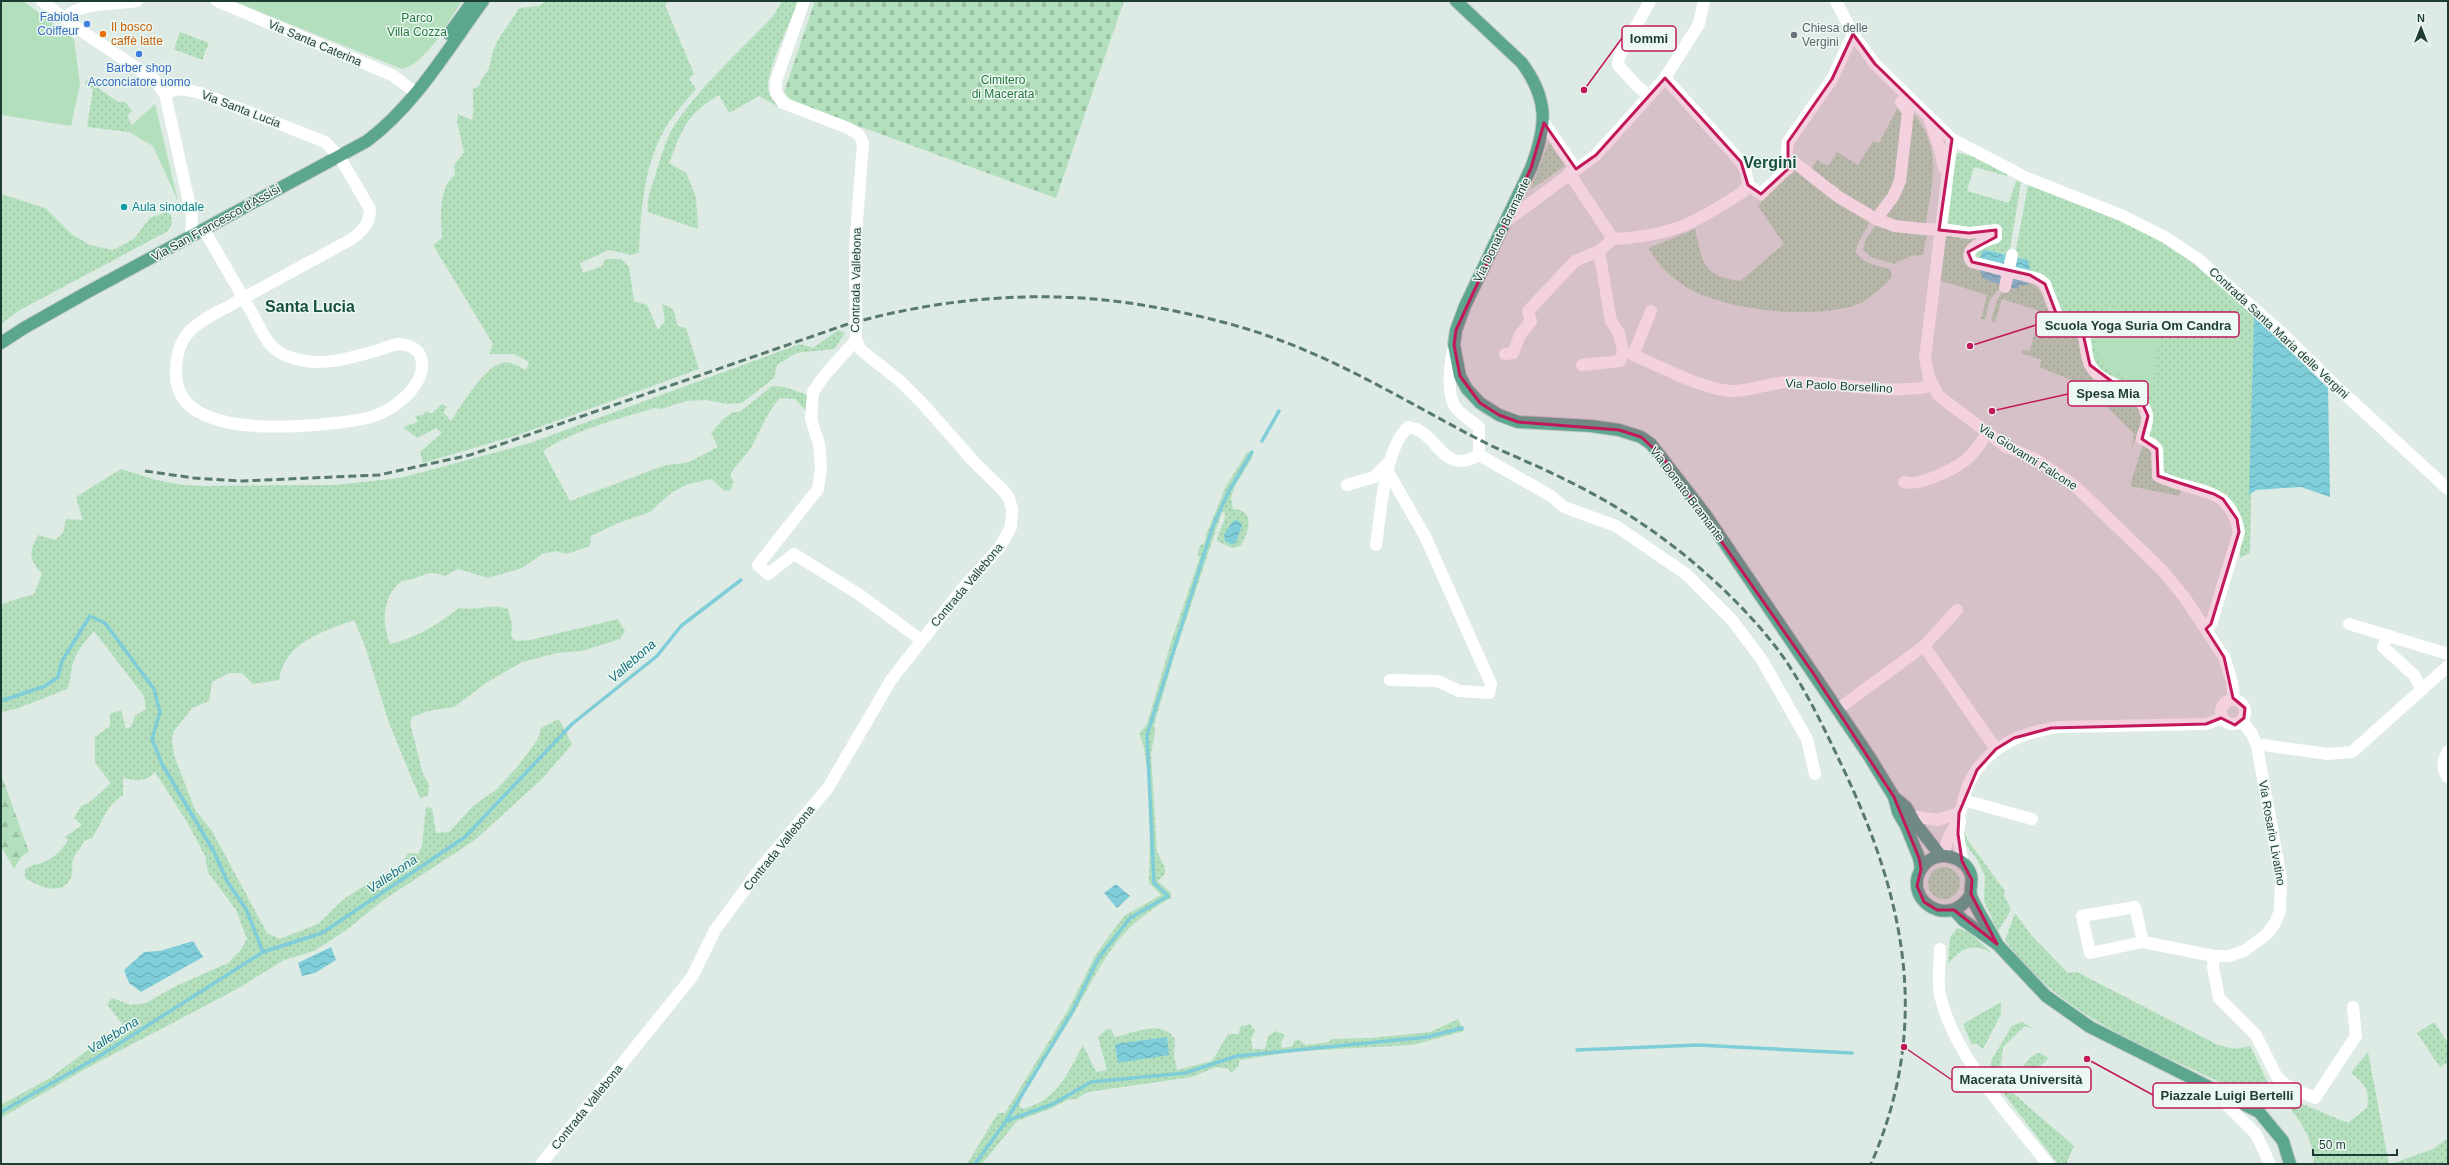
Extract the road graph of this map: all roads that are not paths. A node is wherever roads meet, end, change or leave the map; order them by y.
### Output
1 (137, 1) edge
2 (217, 1) edge
3 (472, 1) edge
4 (483, 1) edge
5 (804, 1) edge
6 (1456, 1) edge
7 (1650, 1) edge
8 (1704, 1) edge
9 (1836, 1) edge
10 (44, 2) edge
11 (65, 18) junction
12 (1853, 34) junction
13 (1665, 78) junction
14 (415, 89) junction
15 (165, 94) junction
16 (1650, 96) junction
17 (1906, 96) junction
18 (1929, 118) junction
19 (1544, 123) junction
20 (1952, 139) junction
21 (339, 156) junction
22 (1791, 166) junction
23 (1573, 171) junction
24 (1945, 181) junction
25 (1748, 184) junction
26 (1876, 219) junction
27 (1505, 222) junction
28 (204, 230) junction
29 (191, 237) junction
30 (1613, 239) junction
31 (1599, 251) junction
32 (2012, 255) dead end
33 (2008, 271) junction
34 (2005, 287) dead end
35 (244, 298) junction
36 (1651, 311) dead end
37 (856, 340) junction
38 (2, 342) edge
39 (1454, 345) junction
40 (1505, 354) dead end
41 (1582, 365) dead end
42 (1932, 386) junction
43 (1987, 433) junction
44 (1479, 455) junction
45 (1388, 468) junction
46 (1904, 482) dead end
47 (1347, 485) dead end
48 (2448, 489) edge
49 (1376, 545) dead end
50 (1957, 610) dead end
51 (2349, 624) dead end
52 (2206, 629) junction
53 (2388, 636) junction
54 (921, 640) junction
55 (1924, 646) junction
56 (2448, 654) edge
57 (2448, 666) edge
58 (1390, 680) dead end
59 (2422, 690) junction
60 (2234, 700) junction
61 (1838, 709) junction
62 (2222, 718) junction
63 (2242, 721) junction
64 (2257, 746) junction
65 (1996, 749) junction
66 (2448, 752) edge
67 (1816, 774) dead end
68 (2448, 777) edge
69 (1894, 797) junction
70 (1963, 800) junction
71 (1959, 813) junction
72 (1911, 816) junction
73 (2032, 819) dead end
74 (1943, 856) junction
75 (1962, 861) junction
76 (1921, 869) junction
77 (1970, 894) junction
78 (1954, 910) junction
79 (2143, 942) junction
80 (1997, 944) junction
81 (1940, 949) dead end
82 (2214, 956) junction
83 (2353, 1007) dead end
84 (2217, 1090) junction
85 (540, 1164) edge
86 (2048, 1164) edge
87 (2270, 1164) edge
88 (2290, 1164) edge

1 - 11 street
2 - 14 street, Via Santa Caterina
3 - 14 main road
4 - 14 main road
5 - 37 street, Contrada Vallebona
6 - 19 main road, Via Donato Bramante
7 - 16 street
8 - 13 street
9 - 12 street, Contrada Santa Maria delle Vergini
10 - 11 street
11 - 15 street
12 - 17 street, Contrada Santa Maria delle Vergini
12 - 22 street
13 - 16 street
13 - 25 street
14 - 21 main road
14 - 21 main road, Via San Francesco d'Assisi
15 - 21 street, Via Santa Lucia
15 - 29 street
16 - 23 street
17 - 18 street, Contrada Santa Maria delle Vergini
17 - 26 street
18 - 20 street, Contrada Santa Maria delle Vergini
18 - 24 street, Via Giovanni Falcone
19 - 23 street
19 - 27 main road, Via Donato Bramante
20 - 24 street, Via Giovanni Falcone
20 - 48 street, Contrada Santa Maria delle Vergini
21 - 28 main road, Via San Francesco d'Assisi
21 - 35 street, Via Santa Lucia
22 - 25 street
22 - 26 street
23 - 27 street
23 - 30 street
24 - 42 street, Via Giovanni Falcone
25 - 30 street
26 - 33 street, bridge
27 - 39 main road, Via Donato Bramante
28 - 29 main road, Via San Francesco d'Assisi
28 - 35 street
29 - 38 main road, Via San Francesco d'Assisi
30 - 31 street
31 - 40 street
31 - 41 street
32 - 33 street
33 - 34 street
33 - 52 street
35 - 35 street
36 - 42 street, Via Paolo Borsellino
37 - 54 street, Contrada Vallebona
37 - 54 street
39 - 44 street
39 - 61 main road, Via Donato Bramante
42 - 43 street, Via Giovanni Falcone
43 - 46 street
43 - 52 street, Via Giovanni Falcone
44 - 45 street
44 - 67 street
45 - 47 street
45 - 49 street
45 - 58 street
50 - 55 street
51 - 53 street
52 - 60 street, Via Giovanni Falcone
53 - 56 street
53 - 59 street
54 - 85 street, Contrada Vallebona
55 - 61 street
55 - 65 street
57 - 59 street
59 - 64 street
60 - 62 street
60 - 63 street
61 - 69 main road, Via Donato Bramante
62 - 63 street
62 - 65 street
63 - 64 street, Via Rosario Livatino
64 - 82 street, Via Rosario Livatino
65 - 70 street
66 - 68 street
69 - 72 main road, Via Donato Bramante
69 - 76 main road, Via Donato Bramante
70 - 71 street
70 - 73 street
71 - 72 street
71 - 74 street
71 - 75 street
72 - 74 main road, Via Donato Bramante
74 - 75 main road
74 - 76 main road
75 - 77 main road
76 - 78 main road, Via Donato Bramante
77 - 78 main road
77 - 80 main road
78 - 80 main road
79 - 79 street, Via Rosario Livatino
79 - 82 street, Via Rosario Livatino
80 - 84 main road
81 - 86 street
82 - 83 street
84 - 87 street
84 - 88 main road

